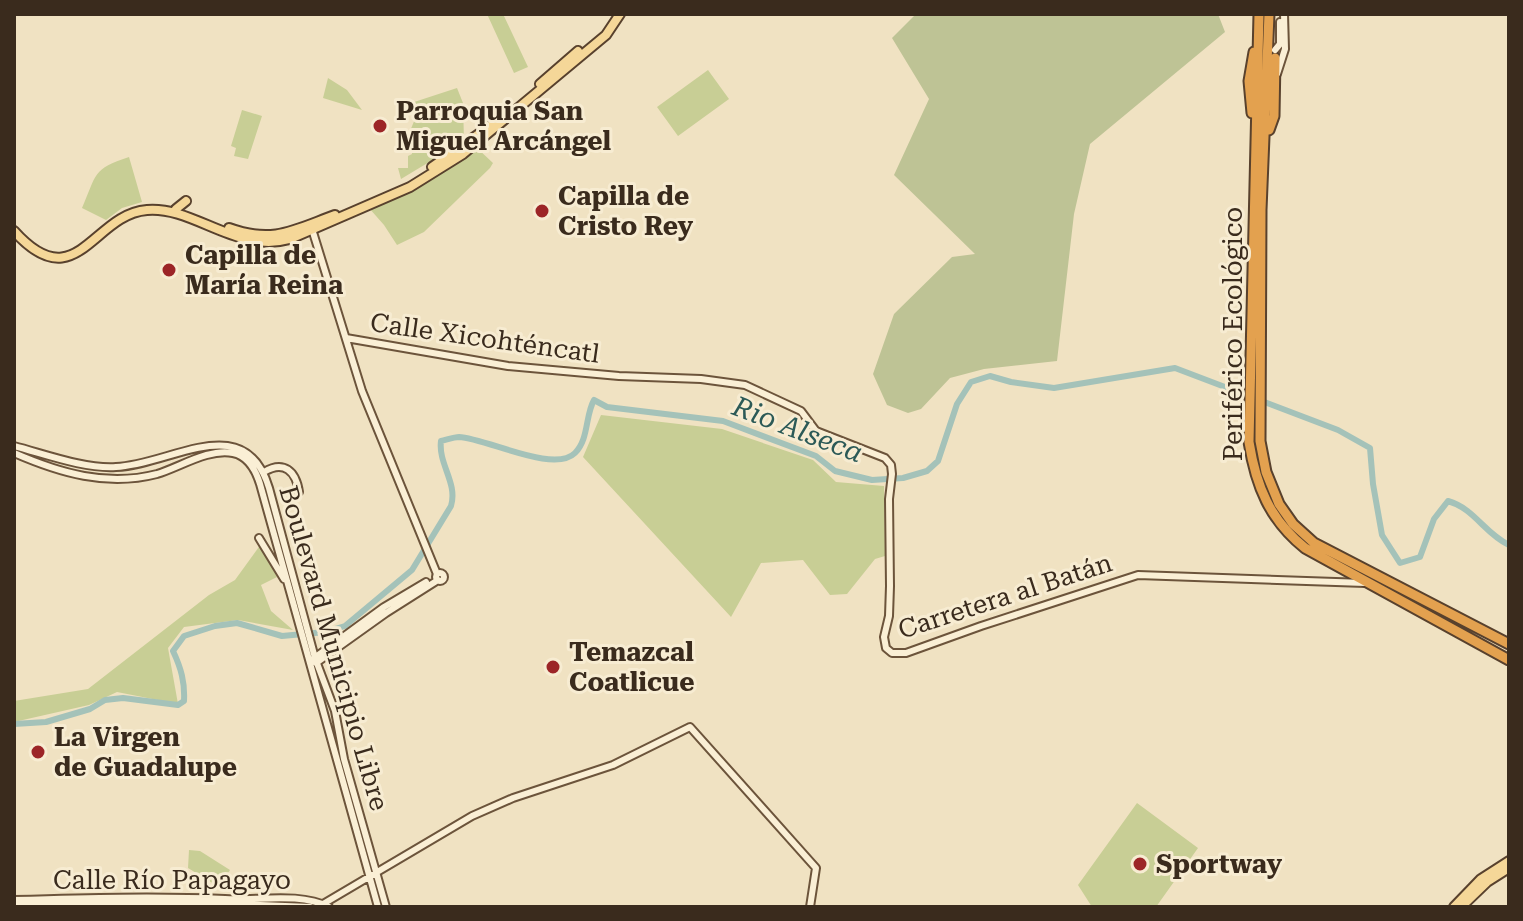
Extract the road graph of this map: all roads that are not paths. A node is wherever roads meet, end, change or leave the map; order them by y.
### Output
1 (614, 14) edge
2 (620, 14) edge
3 (1259, 14) edge
4 (1270, 14) edge
5 (1282, 14) edge
6 (1279, 50) junction
7 (1266, 137) junction
8 (186, 201) dead end
9 (176, 209) junction
10 (14, 224) edge
11 (312, 228) junction
12 (14, 231) edge
13 (346, 338) junction
14 (1256, 379) junction
15 (1255, 414) junction
16 (14, 446) edge
17 (14, 453) edge
18 (885, 458) joint
19 (264, 472) junction
20 (299, 492) dead end
21 (259, 538) dead end
22 (1352, 575) junction
23 (438, 576) junction
24 (1330, 583) junction
25 (1365, 583) junction
26 (289, 587) junction
27 (303, 627) junction
28 (309, 642) junction
29 (1509, 644) edge
30 (325, 651) junction
31 (1509, 660) edge
32 (313, 662) junction
33 (1509, 861) edge
34 (1509, 868) edge
35 (373, 874) junction
36 (14, 902) edge
37 (116, 902) edge
38 (326, 906) edge
39 (310, 907) edge
40 (378, 907) edge
41 (386, 907) edge
42 (810, 907) edge
43 (1454, 907) edge
44 (1461, 907) edge

1 - 11 main road
2 - 11 main road
3 - 14 highway, Periférico Ecológico
4 - 6 highway
4 - 7 highway, Periférico Ecológico
5 - 6 street
6 - 7 highway
7 - 14 highway, Periférico Ecológico
8 - 9 main road
9 - 10 main road
9 - 11 main road
11 - 12 main road
11 - 13 street
13 - 18 street, Calle Xicohténcatl
13 - 23 street
14 - 15 highway, Periférico Ecológico
15 - 22 highway, Periférico Ecológico
15 - 29 highway, Periférico Ecológico
16 - 19 street, Boulevard Municipio Libre
17 - 26 street, Boulevard Municipio Libre
18 - 24 street, Carretera al Batán
19 - 20 street
19 - 27 street, Boulevard Municipio Libre
21 - 26 street
22 - 24 street, Carretera al Batán
22 - 25 highway, Periférico Ecológico
23 - 30 street
23 - 32 street
24 - 25 street, Carretera al Batán
25 - 31 highway, Periférico Ecológico
26 - 27 street, Boulevard Municipio Libre
27 - 28 street, Boulevard Municipio Libre
28 - 30 street
28 - 32 street, Boulevard Municipio Libre
28 - 32 street, Boulevard Municipio Libre
30 - 32 street
32 - 35 street, Boulevard Municipio Libre
32 - 35 street, Boulevard Municipio Libre
33 - 43 main road
34 - 44 main road
35 - 38 street
35 - 40 street, Boulevard Municipio Libre
35 - 41 street, Boulevard Municipio Libre
35 - 42 street
36 - 37 street, Calle Río Papagayo
37 - 38 street, Calle Río Papagayo
37 - 39 street, Calle Río Papagayo

